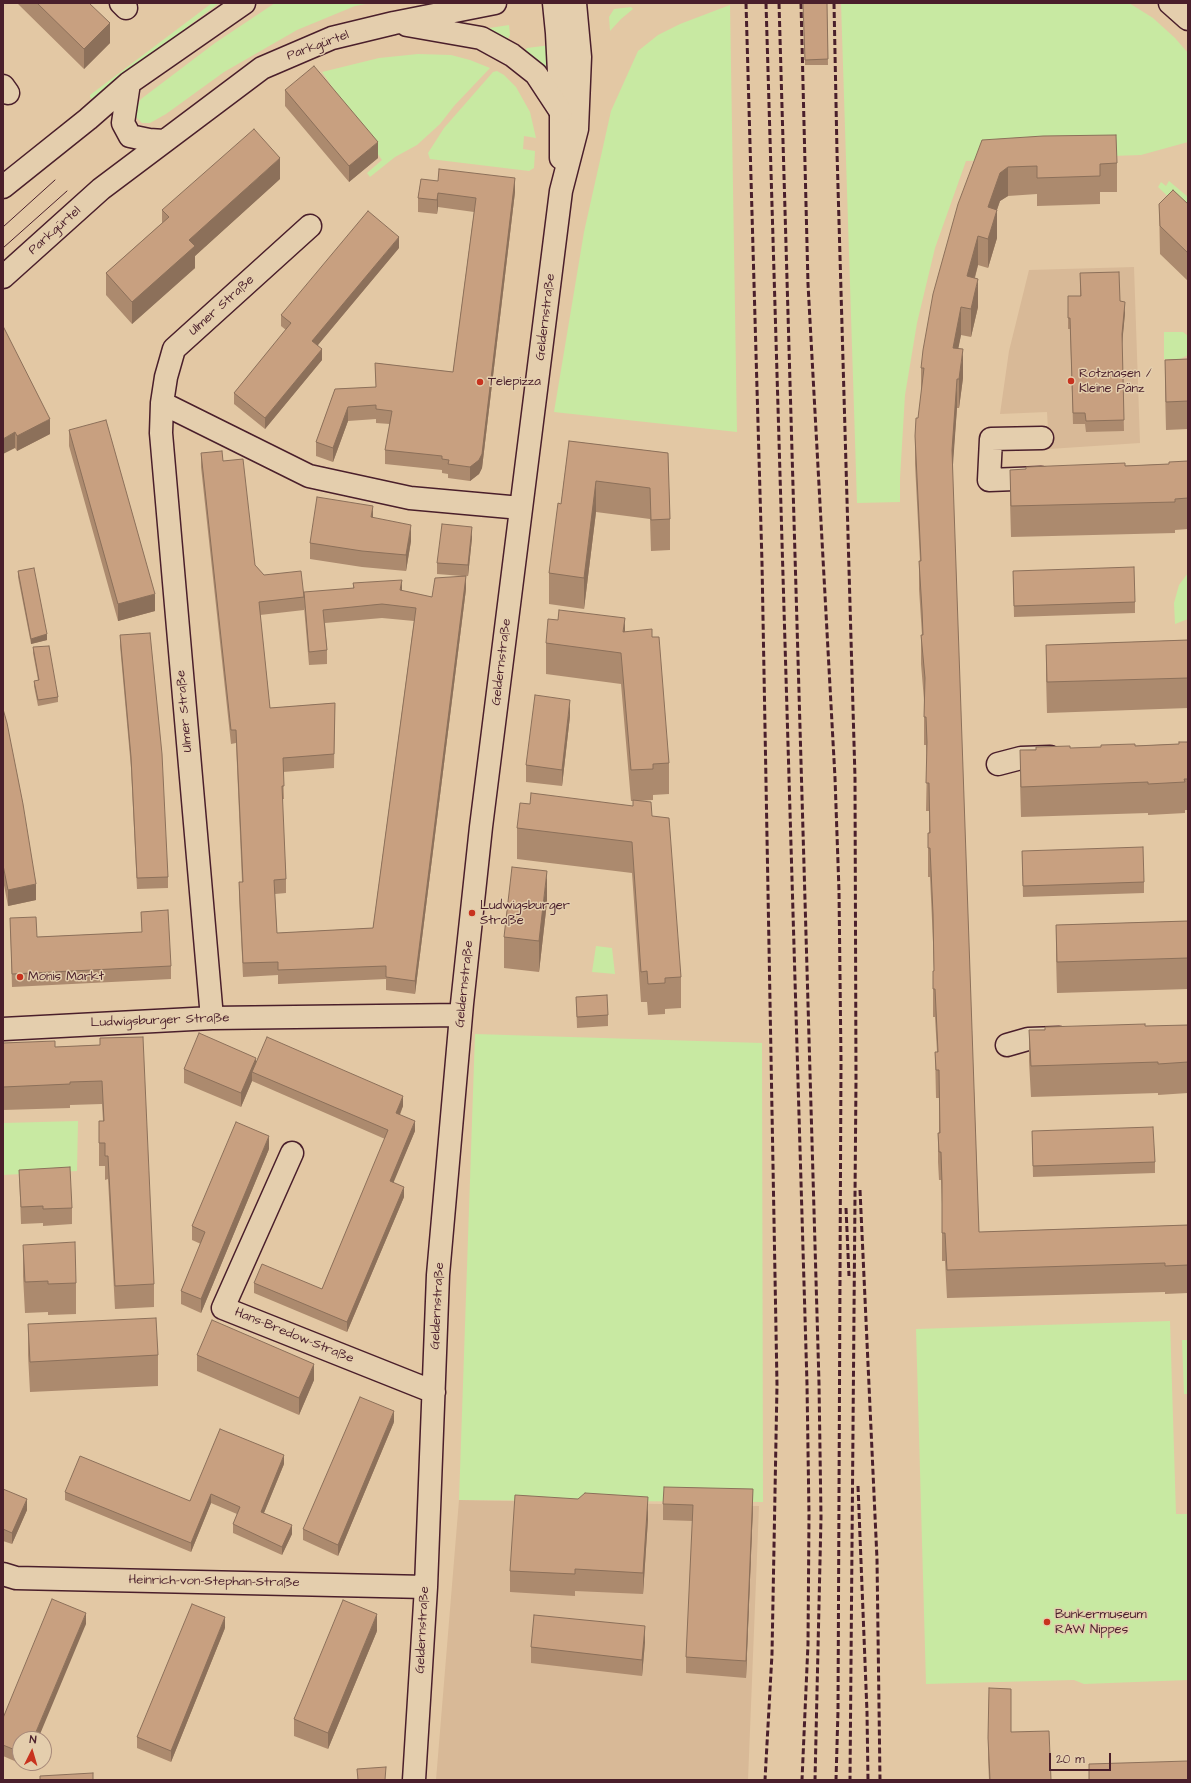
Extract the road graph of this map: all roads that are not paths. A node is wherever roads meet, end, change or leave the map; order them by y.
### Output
1 (244, 3) edge
2 (495, 3) edge
3 (554, 3) edge
4 (575, 3) edge
5 (1170, 3) edge
6 (1188, 19) edge
7 (394, 23) junction
8 (129, 83) junction
9 (561, 112) junction
10 (164, 141) junction
11 (3, 187) edge
12 (561, 191) junction
13 (310, 226) dead end
14 (3, 277) edge
15 (162, 403) junction
16 (1042, 438) dead end
17 (1064, 477) edge
18 (521, 508) junction
19 (1069, 757) edge
20 (998, 764) dead end
21 (461, 1015) junction
22 (212, 1018) junction
23 (3, 1029) edge
24 (1082, 1037) edge
25 (1007, 1045) dead end
26 (292, 1153) dead end
27 (434, 1392) junction
28 (3, 1574) edge
29 (426, 1587) junction
30 (414, 1780) edge

1 - 8 street
2 - 7 street, Parkgürtel
3 - 9 street, Geldernstraße
4 - 12 street, Geldernstraße
5 - 6 street
7 - 9 street
7 - 10 street, Parkgürtel
8 - 10 street
8 - 11 street
9 - 12 street, Geldernstraße
10 - 14 street, Parkgürtel
12 - 18 street, Geldernstraße
13 - 15 street, Ulmer Straße
15 - 18 street
15 - 22 street, Ulmer Straße
16 - 17 street
18 - 21 street, Geldernstraße
19 - 20 street
21 - 22 street, Ludwigsburger Straße
21 - 27 street, Geldernstraße
22 - 23 street, Ludwigsburger Straße
24 - 25 street
26 - 27 street, Hans-Bredow-Straße
27 - 29 street, Geldernstraße
28 - 29 street, Heinrich-von-Stephan-Straße
29 - 30 street, Geldernstraße

